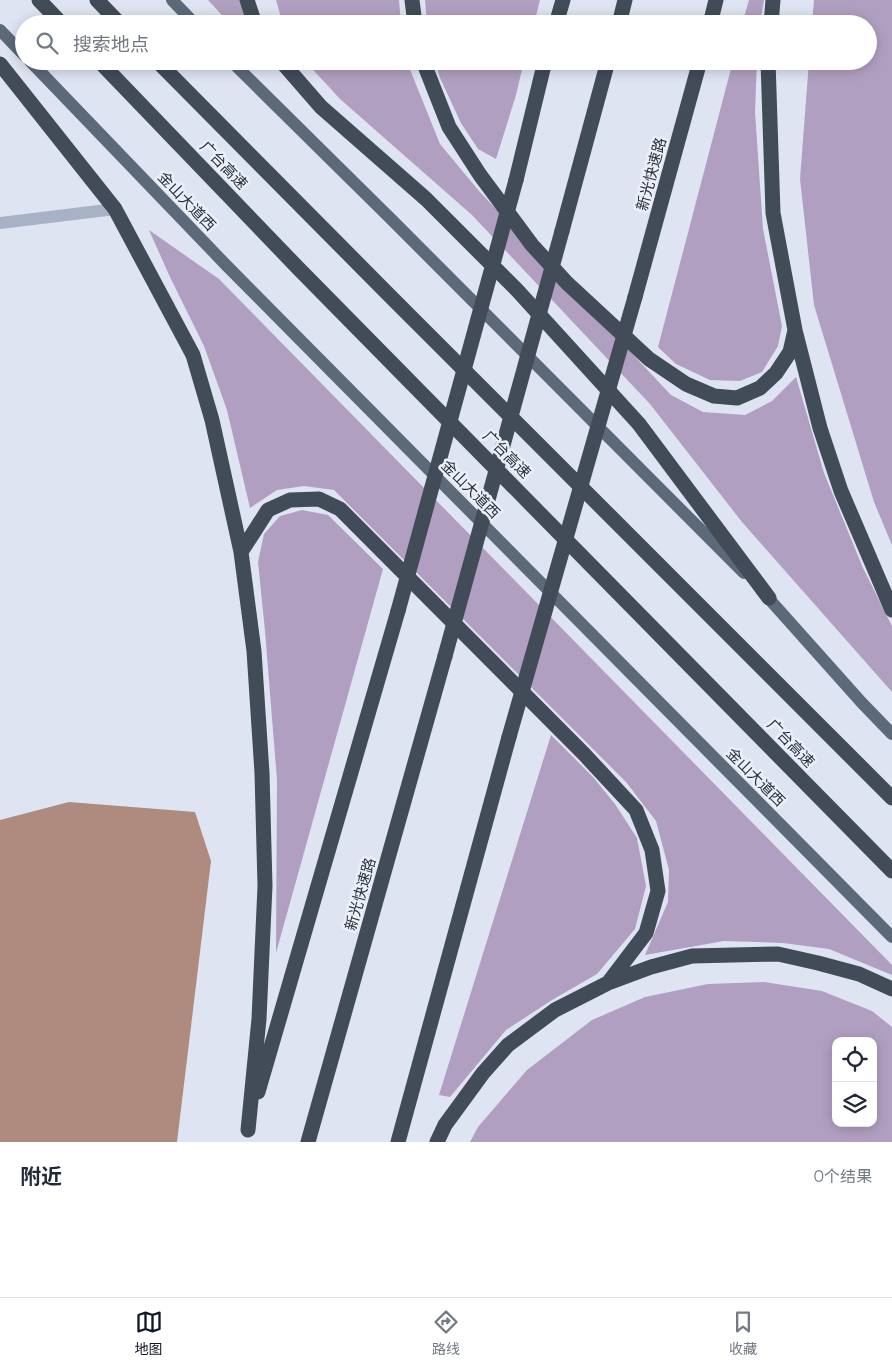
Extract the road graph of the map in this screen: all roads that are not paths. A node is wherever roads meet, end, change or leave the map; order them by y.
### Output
1 (39, 0) edge
2 (97, 0) edge
3 (172, 0) edge
4 (247, 0) edge
5 (412, 0) edge
6 (552, 0) edge
7 (563, 0) edge
8 (625, 0) edge
9 (716, 0) edge
10 (774, 0) edge
11 (53, 15) edge
12 (111, 15) edge
13 (186, 15) edge
14 (252, 15) edge
15 (413, 15) edge
16 (551, 15) edge
17 (559, 15) edge
18 (621, 15) edge
19 (712, 15) edge
20 (772, 15) edge
21 (0, 30) edge
22 (15, 46) edge
23 (0, 64) edge
24 (39, 70) edge
25 (108, 70) edge
26 (166, 70) edge
27 (240, 70) edge
28 (289, 70) edge
29 (427, 70) edge
30 (543, 70) edge
31 (606, 70) edge
32 (698, 70) edge
33 (768, 70) edge
34 (115, 209) junction
35 (0, 223) edge
36 (795, 330) junction
37 (241, 552) junction
38 (769, 598) junction
39 (892, 610) edge
40 (892, 734) edge
41 (892, 798) edge
42 (892, 871) edge
43 (892, 937) edge
44 (608, 983) junction
45 (892, 989) edge
46 (246, 1136) edge
47 (308, 1142) edge
48 (398, 1142) edge
49 (437, 1142) edge

1 - 11 highway
2 - 12 highway
3 - 13 main road
4 - 14 highway
5 - 15 highway
6 - 16 highway
7 - 17 highway
8 - 18 highway
9 - 19 highway
10 - 20 highway
21 - 22 main road
23 - 34 highway
24 - 43 main road, 金山大道西
25 - 42 highway, 广台高速
26 - 41 highway, 广台高速
27 - 38 main road
28 - 38 highway
29 - 36 highway
30 - 46 highway, bridge
31 - 47 highway, 新光快速路, bridge
32 - 48 highway, 新光快速路, bridge
33 - 36 highway
34 - 35 street
34 - 37 highway
36 - 39 highway
37 - 44 highway
37 - 46 highway
38 - 40 main road
44 - 45 highway
44 - 49 highway

